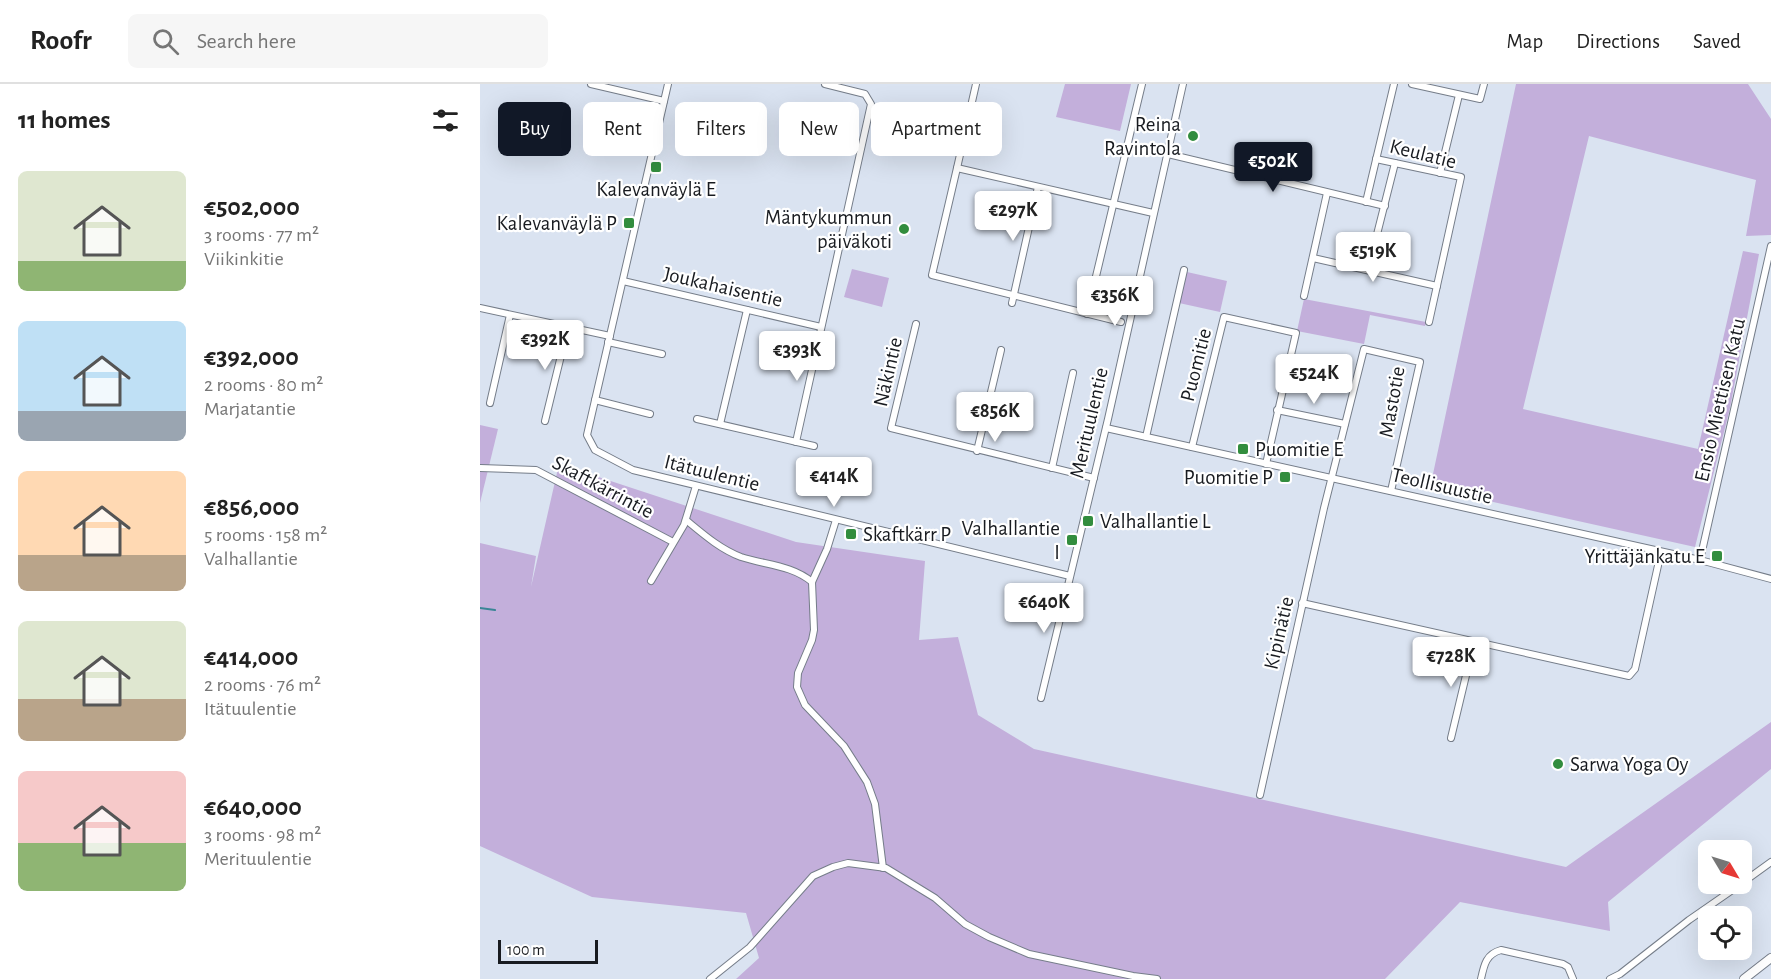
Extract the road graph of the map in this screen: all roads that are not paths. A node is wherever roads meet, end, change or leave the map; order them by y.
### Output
1 (591, 84) edge
2 (668, 84) edge
3 (825, 84) edge
4 (976, 84) edge
5 (1142, 84) edge
6 (1183, 84) edge
7 (1394, 84) edge
8 (1412, 84) edge
9 (1484, 84) edge
10 (835, 85) edge
11 (1459, 95) junction
12 (664, 101) junction
13 (1168, 154) junction
14 (1376, 159) junction
15 (1395, 163) junction
16 (957, 168) junction
17 (1440, 173) junction
18 (1038, 187) junction
19 (1328, 193) junction
20 (1366, 202) junction
21 (1113, 204) junction
22 (1385, 206) junction
23 (1153, 213) junction
24 (1771, 246) edge
25 (1313, 258) junction
26 (1184, 270) dead end
27 (1368, 270) junction
28 (623, 281) junction
29 (1437, 286) junction
30 (1014, 296) junction
31 (1304, 296) dead end
32 (1012, 303) dead end
33 (480, 309) edge
34 (747, 310) junction
35 (1087, 314) junction
36 (510, 315) junction
37 (1121, 322) dead end
38 (1429, 322) dead end
39 (916, 324) dead end
40 (568, 327) junction
41 (821, 327) junction
42 (609, 339) junction
43 (1001, 350) dead end
44 (662, 354) dead end
45 (1073, 373) dead end
46 (595, 400) junction
47 (490, 404) dead end
48 (1277, 410) junction
49 (650, 414) dead end
50 (697, 419) dead end
51 (545, 421) dead end
52 (720, 424) junction
53 (1346, 424) junction
54 (1106, 428) junction
55 (1146, 437) junction
56 (796, 442) junction
57 (814, 446) dead end
58 (1192, 447) junction
59 (977, 451) junction
60 (1266, 464) junction
61 (480, 468) edge
62 (1052, 468) junction
63 (1094, 478) junction
64 (1332, 479) junction
65 (696, 486) junction
66 (1391, 491) junction
67 (686, 520) junction
68 (836, 520) junction
69 (673, 542) junction
70 (1661, 552) junction
71 (1700, 560) junction
72 (1070, 576) junction
73 (1771, 579) edge
74 (651, 581) dead end
75 (812, 582) junction
76 (1302, 603) junction
77 (1474, 642) junction
78 (1041, 698) dead end
79 (1452, 738) dead end
80 (1260, 795) dead end
81 (1771, 862) edge
82 (883, 868) junction
83 (1752, 875) edge
84 (1726, 894) edge
85 (1771, 958) edge
86 (710, 979) edge
87 (1156, 979) edge
88 (1481, 979) edge
89 (1573, 979) edge
90 (1610, 979) edge
91 (1744, 979) edge

1 - 12 street
2 - 12 street
3 - 10 street
4 - 16 street
5 - 21 street
6 - 13 street, Merituulentie
7 - 14 street
8 - 11 street
9 - 11 street
10 - 41 street
11 - 17 street
12 - 28 street
13 - 19 street
13 - 23 street, Merituulentie
14 - 15 street, Keulatie
14 - 20 street
15 - 17 street, Keulatie
15 - 22 street
16 - 18 street
16 - 30 street
17 - 29 street, Keulatie
18 - 21 street
18 - 30 street
19 - 20 street
19 - 25 street
20 - 22 street
21 - 23 street
21 - 35 street
22 - 27 street
23 - 54 street, Merituulentie
24 - 71 street, Ensio Miettisen Katu
25 - 27 street
25 - 31 street
26 - 55 street
27 - 29 street
28 - 34 street, Joukahaisentie
28 - 42 street
29 - 38 street, Keulatie
30 - 32 street
30 - 35 street
33 - 36 street
34 - 41 street, Joukahaisentie
34 - 52 street
35 - 37 street
36 - 40 street
36 - 47 street
39 - 59 street, Näkintie
40 - 42 street
40 - 51 street
41 - 56 street
42 - 44 street
42 - 46 street
43 - 59 street
45 - 62 street
46 - 49 street
46 - 65 street, Itätuulentie
48 - 53 street
48 - 58 street, Puomitie
48 - 60 street, Puomitie
50 - 52 street
52 - 56 street
53 - 64 street, Mastotie
53 - 66 street, Mastotie
54 - 55 street, Teollisuustie
54 - 63 street, Merituulentie
55 - 58 street, Teollisuustie
56 - 57 street
58 - 60 street, Teollisuustie
59 - 62 street
60 - 64 street, Teollisuustie
61 - 69 street, Skaftkärrintie
62 - 63 street
63 - 72 street, Merituulentie
64 - 66 street, Teollisuustie
64 - 76 street, Kipinätie
65 - 67 street
65 - 68 street, Itätuulentie
66 - 70 street, Teollisuustie
67 - 69 street
67 - 75 street
68 - 72 street, Itätuulentie
68 - 75 street
69 - 74 street
70 - 71 street, Teollisuustie
70 - 77 street
71 - 73 street, Teollisuustie
72 - 78 street, Merituulentie
75 - 82 street
76 - 77 street
76 - 80 street, Kipinätie
77 - 79 street
81 - 83 street
82 - 86 street
82 - 87 street
84 - 90 street
85 - 91 street
88 - 89 street

